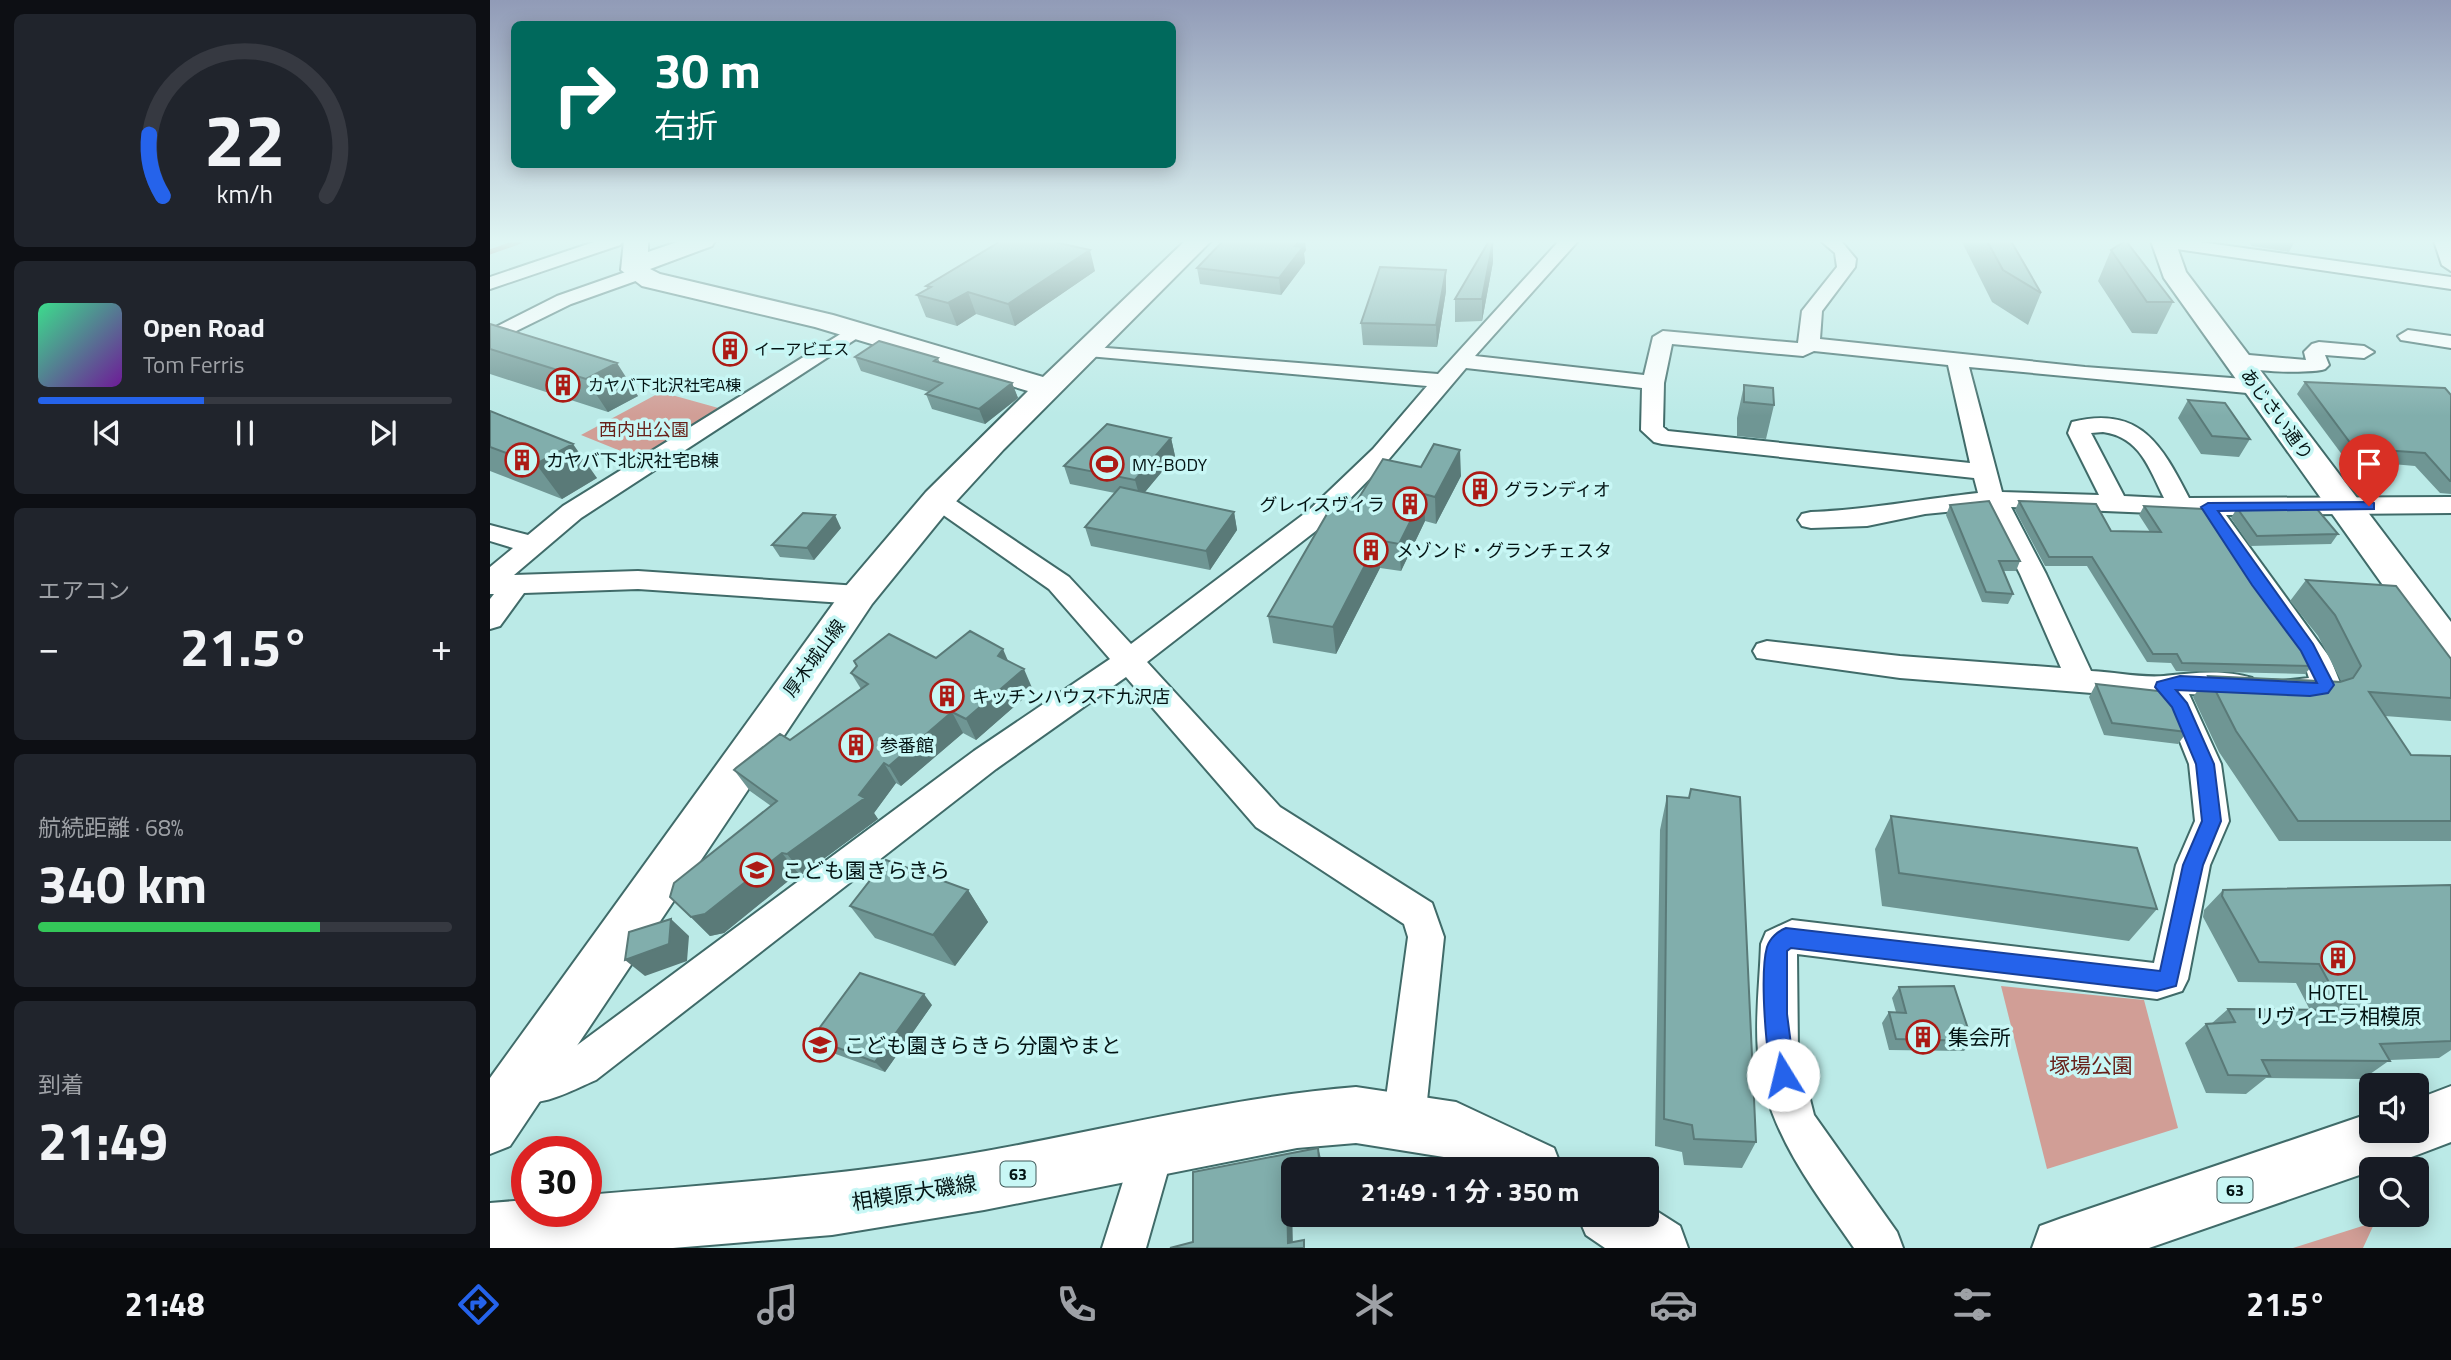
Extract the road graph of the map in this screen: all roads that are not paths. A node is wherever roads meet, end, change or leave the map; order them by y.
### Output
1 (565, 299) edge
2 (734, 299) edge
3 (1140, 299) edge
4 (1516, 299) edge
5 (1821, 299) edge
6 (2193, 299) edge
7 (855, 331) junction
8 (2408, 336) dead end
9 (490, 338) edge
10 (2451, 342) edge
11 (1809, 344) junction
12 (1088, 350) junction
13 (2364, 352) dead end
14 (1957, 360) junction
15 (2238, 360) junction
16 (1451, 371) junction
17 (1653, 383) junction
18 (2258, 387) junction
19 (1049, 388) junction
20 (1983, 472) junction
21 (1996, 499) junction
22 (938, 500) junction
23 (2115, 503) junction
24 (2451, 505) edge
25 (2195, 507) junction
26 (2345, 507) junction
27 (1811, 520) dead end
28 (490, 533) edge
29 (532, 545) junction
30 (499, 584) edge
31 (859, 595) junction
32 (490, 619) edge
33 (1768, 651) dead end
34 (2451, 651) edge
35 (1130, 660) junction
36 (2081, 681) junction
37 (2163, 687) junction
38 (518, 1086) junction
39 (2451, 1114) edge
40 (1404, 1120) junction
41 (2429, 1122) edge
42 (490, 1126) edge
43 (2368, 1143) edge
44 (1154, 1146) junction
45 (1509, 1157) edge
46 (490, 1233) edge
47 (1124, 1248) edge
48 (1881, 1248) edge
49 (2062, 1248) edge

1 - 9 street
2 - 7 main road
3 - 12 main road, 厚木城山線
4 - 16 street
5 - 11 street
6 - 15 main road, あじさい通り
7 - 19 main road
7 - 29 street
8 - 10 street
11 - 14 street
11 - 17 street
12 - 16 street
12 - 19 main road, 厚木城山線
13 - 15 street
14 - 18 street
14 - 20 street
15 - 18 main road, あじさい通り
16 - 17 street
16 - 35 street
17 - 20 street
18 - 26 main road, あじさい通り
19 - 22 main road, 厚木城山線
20 - 21 street
21 - 23 street
21 - 27 street
21 - 36 street
22 - 31 main road, 厚木城山線
22 - 35 street
23 - 25 street
23 - 25 street
24 - 26 street
25 - 26 street
25 - 37 street
26 - 34 main road, あじさい通り
28 - 29 street
29 - 30 street
30 - 31 street
30 - 32 street
31 - 38 main road, 厚木城山線
33 - 36 street
35 - 38 street
35 - 40 street
36 - 37 street
37 - 48 street
38 - 42 main road, 厚木城山線
39 - 41 main road
40 - 44 main road, 相模原大磯線 / 63
40 - 45 main road, 相模原大磯線 / 63
43 - 49 main road, 63
44 - 46 main road, 相模原大磯線 / 63
44 - 47 street

